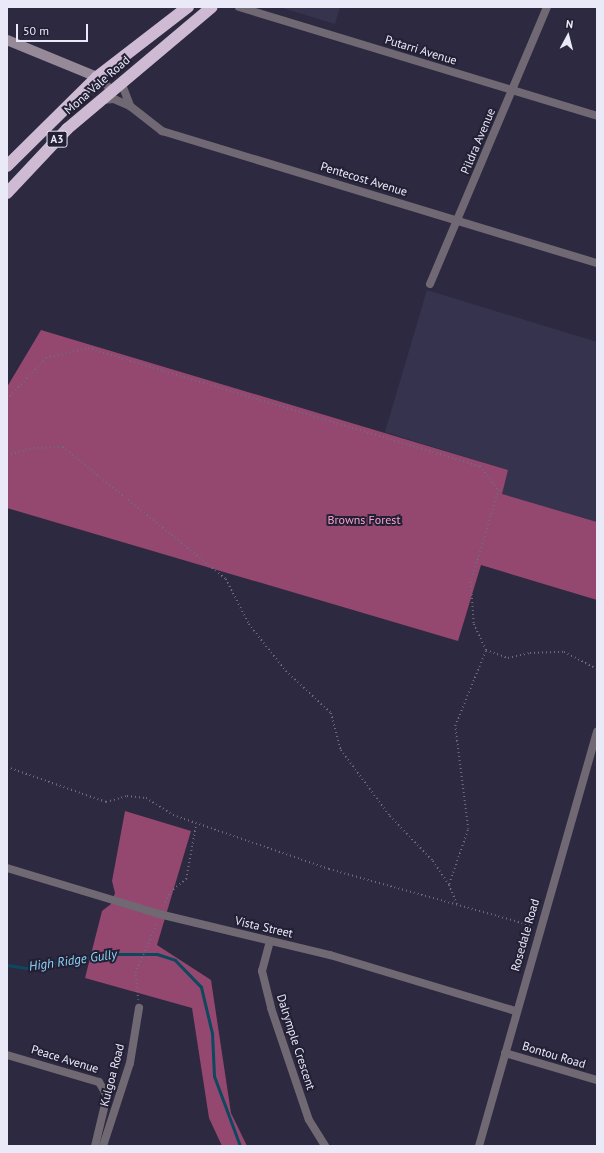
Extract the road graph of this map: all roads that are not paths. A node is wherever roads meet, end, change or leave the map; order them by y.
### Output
1 (188, 7) edge
2 (212, 7) edge
3 (239, 7) edge
4 (547, 7) edge
5 (7, 40) edge
6 (97, 77) junction
7 (121, 82) junction
8 (112, 90) junction
9 (512, 90) junction
10 (101, 101) junction
11 (130, 106) junction
12 (597, 116) edge
13 (7, 166) edge
14 (7, 193) edge
15 (456, 221) junction
16 (597, 263) edge
17 (430, 284) dead end
18 (597, 731) edge
19 (7, 868) edge
20 (270, 941) junction
21 (139, 1008) road end
22 (516, 1010) junction
23 (505, 1052) junction
24 (7, 1055) edge
25 (597, 1080) edge
26 (107, 1096) joint
27 (95, 1146) edge
28 (103, 1146) edge
29 (325, 1146) edge
30 (479, 1146) edge

1 - 6 highway, Mona Vale Road / A3
2 - 7 highway, Mona Vale Road / A3
3 - 9 street, Putarri Avenue
4 - 9 street, Pildra Avenue
5 - 6 street
6 - 8 street
6 - 13 highway, Mona Vale Road / A3
7 - 8 highway, Mona Vale Road / A3
7 - 11 street
8 - 10 highway, Mona Vale Road / A3
9 - 12 street, Putarri Avenue
9 - 15 street, Pildra Avenue
10 - 11 street, Pentecost Avenue
10 - 14 highway, Mona Vale Road / A3
11 - 15 street, Pentecost Avenue
15 - 16 street, Pentecost Avenue
15 - 17 street, Pildra Avenue
18 - 22 street, Rosedale Road
19 - 20 street, Vista Street
20 - 22 street, Vista Street
20 - 29 street, Dalrymple Crescent
21 - 28 street, Kulgoa Road
22 - 23 street, Rosedale Road
23 - 25 street, Bontou Road
23 - 30 street, Rosedale Road
24 - 26 street, Peace Avenue
26 - 27 street, Kulgoa Road

